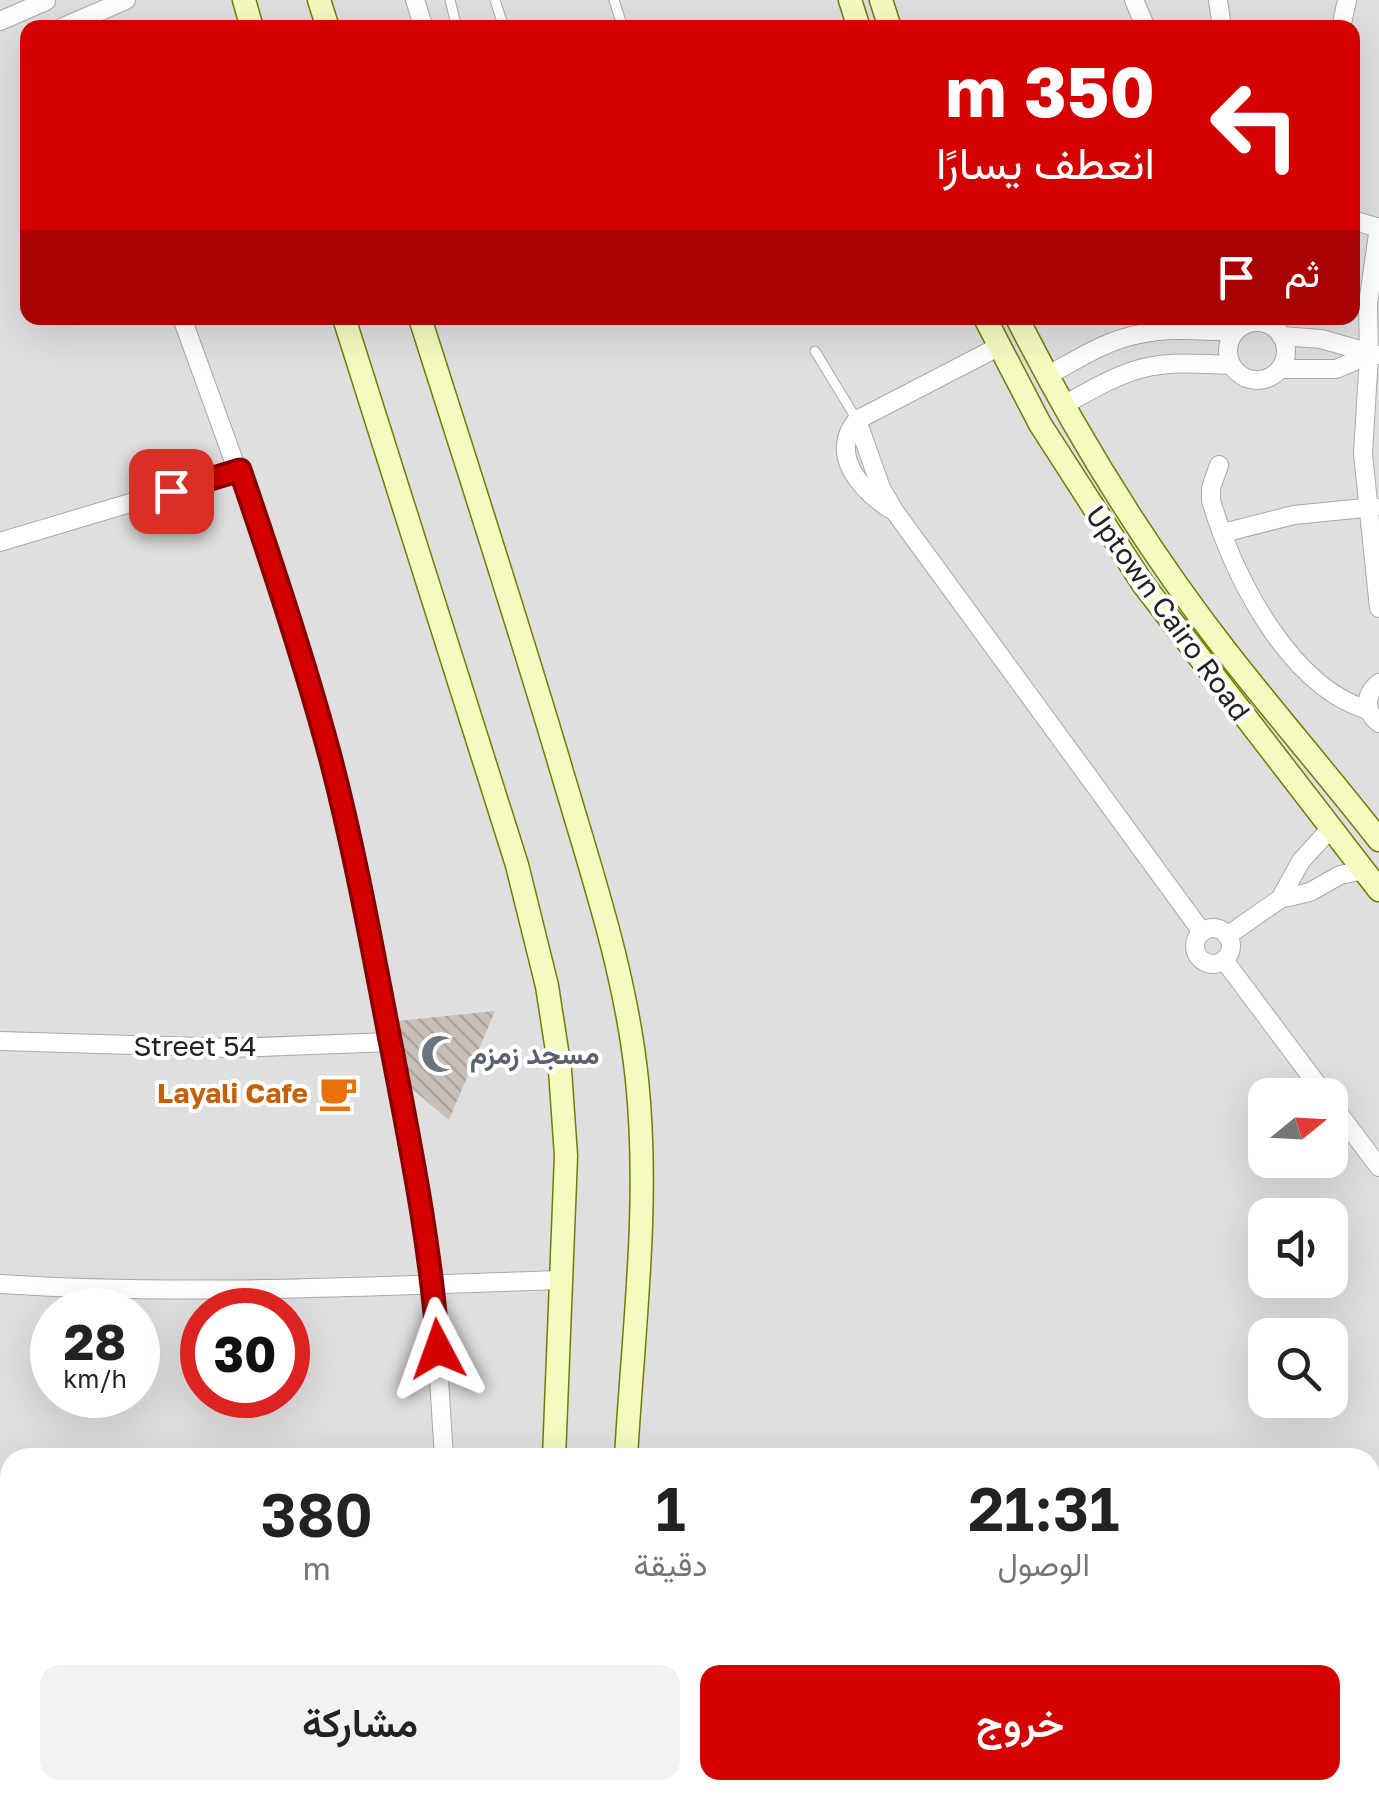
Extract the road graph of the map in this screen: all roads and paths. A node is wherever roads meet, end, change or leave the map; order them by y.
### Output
1 (126, 0) edge
2 (46, 1) edge
3 (79, 20) edge
4 (0, 21) edge
5 (1379, 227) edge
6 (185, 325) edge
7 (346, 325) edge
8 (422, 325) edge
9 (990, 325) edge
10 (1020, 325) edge
11 (1246, 325) edge
12 (1265, 325) edge
13 (1235, 332) junction
14 (1281, 336) junction
15 (1000, 346) junction
16 (814, 351) dead end
17 (1374, 355) edge
18 (1231, 365) junction
19 (1280, 369) junction
20 (1046, 376) junction
21 (1062, 406) junction
22 (857, 420) junction
23 (1219, 465) dead end
24 (240, 470) junction
25 (1373, 507) edge
26 (1223, 533) junction
27 (0, 542) edge
28 (1379, 608) edge
29 (1379, 683) edge
30 (1373, 716) edge
31 (1332, 828) junction
32 (1379, 840) edge
33 (1372, 865) edge
34 (1379, 890) edge
35 (1280, 899) junction
36 (1202, 932) junction
37 (1227, 936) junction
38 (1224, 960) junction
39 (0, 1041) edge
40 (390, 1042) junction
41 (1312, 1078) edge
42 (1348, 1126) edge
43 (1379, 1167) edge
44 (561, 1280) junction
45 (0, 1284) edge
46 (433, 1284) junction
47 (443, 1448) edge
48 (554, 1448) edge
49 (627, 1448) edge

1 - 3 street
2 - 4 street
5 - 17 street
6 - 24 street
7 - 44 main road
8 - 49 main road
9 - 15 main road, Uptown Cairo Road
10 - 20 main road, Uptown Cairo Road
11 - 13 street
12 - 14 street
13 - 18 street
13 - 20 street
14 - 17 street
14 - 19 street
15 - 21 main road
15 - 22 street
15 - 31 main road, Uptown Cairo Road
16 - 22 lane
17 - 19 street
17 - 25 street
18 - 19 street
18 - 21 street
20 - 21 main road, Uptown Cairo Road
21 - 32 main road, Uptown Cairo Road
22 - 36 street
23 - 26 street
24 - 27 street
24 - 40 street
25 - 26 street
25 - 28 street
26 - 30 street
29 - 30 street
31 - 33 main road, Uptown Cairo Road
31 - 35 street
33 - 34 main road, Uptown Cairo Road
33 - 35 street
35 - 37 street
36 - 37 street
36 - 38 street
37 - 38 street
38 - 41 street
39 - 40 street, Street 54
40 - 46 street
42 - 43 street
44 - 46 street
44 - 48 main road
45 - 46 street
46 - 47 street

